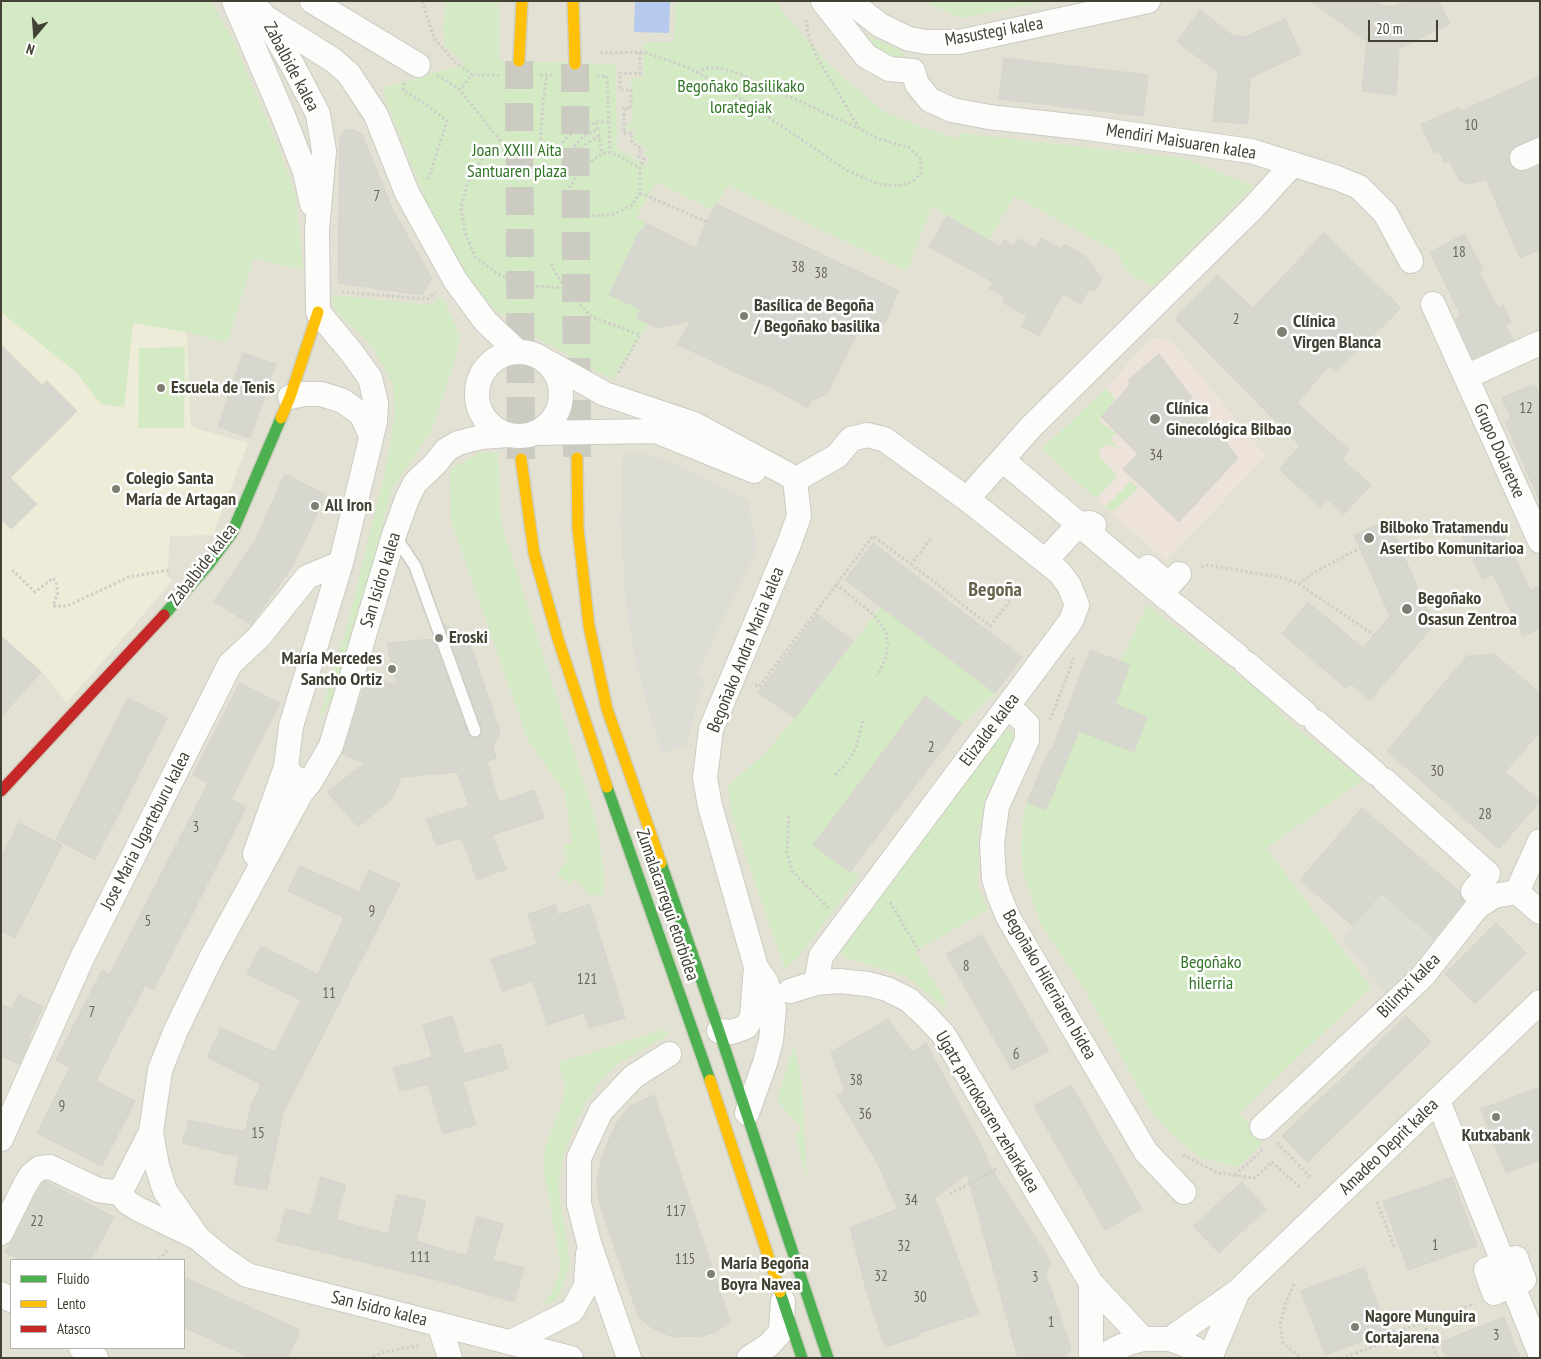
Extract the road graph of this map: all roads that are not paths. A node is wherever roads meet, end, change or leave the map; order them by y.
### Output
1 (234, 1) edge
2 (312, 1) edge
3 (522, 1) edge
4 (573, 1) edge
5 (823, 1) edge
6 (849, 1) edge
7 (1148, 1) edge
8 (255, 7) edge
9 (926, 42) junction
10 (332, 60) junction
11 (519, 61) tunnel mouth
12 (575, 64) tunnel mouth
13 (418, 65) dead end
14 (293, 66) junction
15 (913, 71) junction
16 (1294, 164) junction
17 (305, 172) junction
18 (317, 230) junction
19 (1411, 261) dead end
20 (1434, 304) dead end
21 (318, 312) junction
22 (1540, 343) edge
23 (518, 351) junction
24 (546, 361) junction
25 (1466, 377) junction
26 (290, 397) junction
27 (536, 433) junction
28 (371, 435) junction
29 (509, 435) junction
30 (521, 458) tunnel mouth
31 (577, 458) tunnel mouth
32 (1003, 461) junction
33 (791, 477) junction
34 (967, 499) junction
35 (1079, 524) junction
36 (1537, 530) edge
37 (394, 535) junction
38 (1045, 561) junction
39 (341, 563) junction
40 (1189, 571) road end
41 (1008, 706) junction
42 (475, 731) dead end
43 (286, 767) junction
44 (310, 782) junction
45 (1, 791) edge
46 (1540, 840) edge
47 (1517, 892) junction
48 (1483, 902) junction
49 (1540, 912) edge
50 (225, 932) junction
51 (756, 967) junction
52 (816, 983) junction
53 (790, 990) dead end
54 (1537, 1011) edge
55 (719, 1031) junction
56 (669, 1054) dead end
57 (1438, 1101) junction
58 (747, 1113) junction
59 (151, 1132) junction
60 (1268, 1137) road end
61 (1, 1139) edge
62 (1184, 1192) dead end
63 (120, 1193) junction
64 (1, 1233) edge
65 (198, 1238) junction
66 (589, 1243) junction
67 (1091, 1283) junction
68 (1238, 1291) junction
69 (783, 1301) junction
70 (439, 1324) junction
71 (1143, 1339) junction
72 (1170, 1339) junction
73 (511, 1342) junction
74 (82, 1349) edge
75 (1540, 1353) edge
76 (96, 1358) edge
77 (450, 1358) edge
78 (571, 1358) edge
79 (629, 1358) edge
80 (749, 1358) edge
81 (802, 1358) edge
82 (828, 1358) edge
83 (1091, 1358) edge
84 (1101, 1358) edge
85 (1209, 1358) edge

1 - 17 street, Zabalbide kalea
2 - 13 street
3 - 11 main road
4 - 12 main road
5 - 15 street
6 - 9 street, Masustegi kalea
7 - 9 street, Masustegi kalea
8 - 10 street
8 - 14 street, Zabalbide kalea
9 - 15 street
10 - 14 street
10 - 23 street
14 - 17 street
14 - 18 street, Zabalbide kalea
15 - 16 street, Mendiri Maisuaren kalea
16 - 19 street, Mendiri Maisuaren kalea
16 - 32 street
17 - 18 street, Zabalbide kalea
18 - 21 street, Zabalbide kalea
20 - 25 street, Grupo Dolaretxe
21 - 26 main road, Zabalbide kalea
21 - 28 street, San Isidro kalea
22 - 25 street
23 - 24 street
23 - 29 street
24 - 27 street
24 - 33 street
25 - 36 street, Grupo Dolaretxe
26 - 28 street
26 - 45 main road, Zabalbide kalea
27 - 29 street
27 - 33 street
28 - 39 street, San Isidro kalea
29 - 37 street, San Isidro kalea
30 - 69 main road, Zumalacarregui etorbidea
31 - 55 main road, Zumalacarregui etorbidea
32 - 34 street
32 - 35 street
33 - 34 street
33 - 51 street, Begoñako Andra Maria kalea
34 - 38 street, Elizalde kalea
35 - 38 street
35 - 40 street
35 - 48 street
37 - 42 lane
37 - 44 street, San Isidro kalea
38 - 41 street, Elizalde kalea
39 - 43 street, San Isidro kalea
39 - 61 street, Jose Maria Ugarteburu kalea
41 - 52 street, Elizalde kalea
41 - 62 street, Begoñako Hilerriaren bidea
43 - 44 street
43 - 50 street, San Isidro kalea
44 - 50 street, San Isidro kalea
46 - 47 street
47 - 48 street, Bilintxi kalea
47 - 49 street
48 - 60 street, Bilintxi kalea
50 - 59 street, San Isidro kalea
51 - 55 street, Begoñako Andra Maria kalea
51 - 58 street, Begoñako Andra Maria kalea
52 - 53 street, Ugatz parrokoaren zeharkalea
52 - 67 street, Ugatz parrokoaren zeharkalea
54 - 57 street, Amadeo Deprit kalea
55 - 58 main road, Zumalacarregui etorbidea
56 - 66 street
57 - 68 street, Amadeo Deprit kalea
57 - 75 street
58 - 82 main road, Zumalacarregui etorbidea
59 - 63 street, San Isidro kalea
59 - 65 street, San Isidro kalea
63 - 64 street
63 - 65 street, San Isidro kalea
65 - 70 street, San Isidro kalea
66 - 73 street
66 - 79 street
67 - 71 street, Ugatz parrokoaren zeharkalea
67 - 83 street
68 - 72 street, Amadeo Deprit kalea
68 - 85 street, Amadeo Deprit kalea
69 - 80 street
69 - 81 main road, Zumalacarregui etorbidea
70 - 73 street, San Isidro kalea
70 - 77 street
71 - 72 street
71 - 84 street
72 - 85 street
73 - 78 street, San Isidro kalea
74 - 76 street

